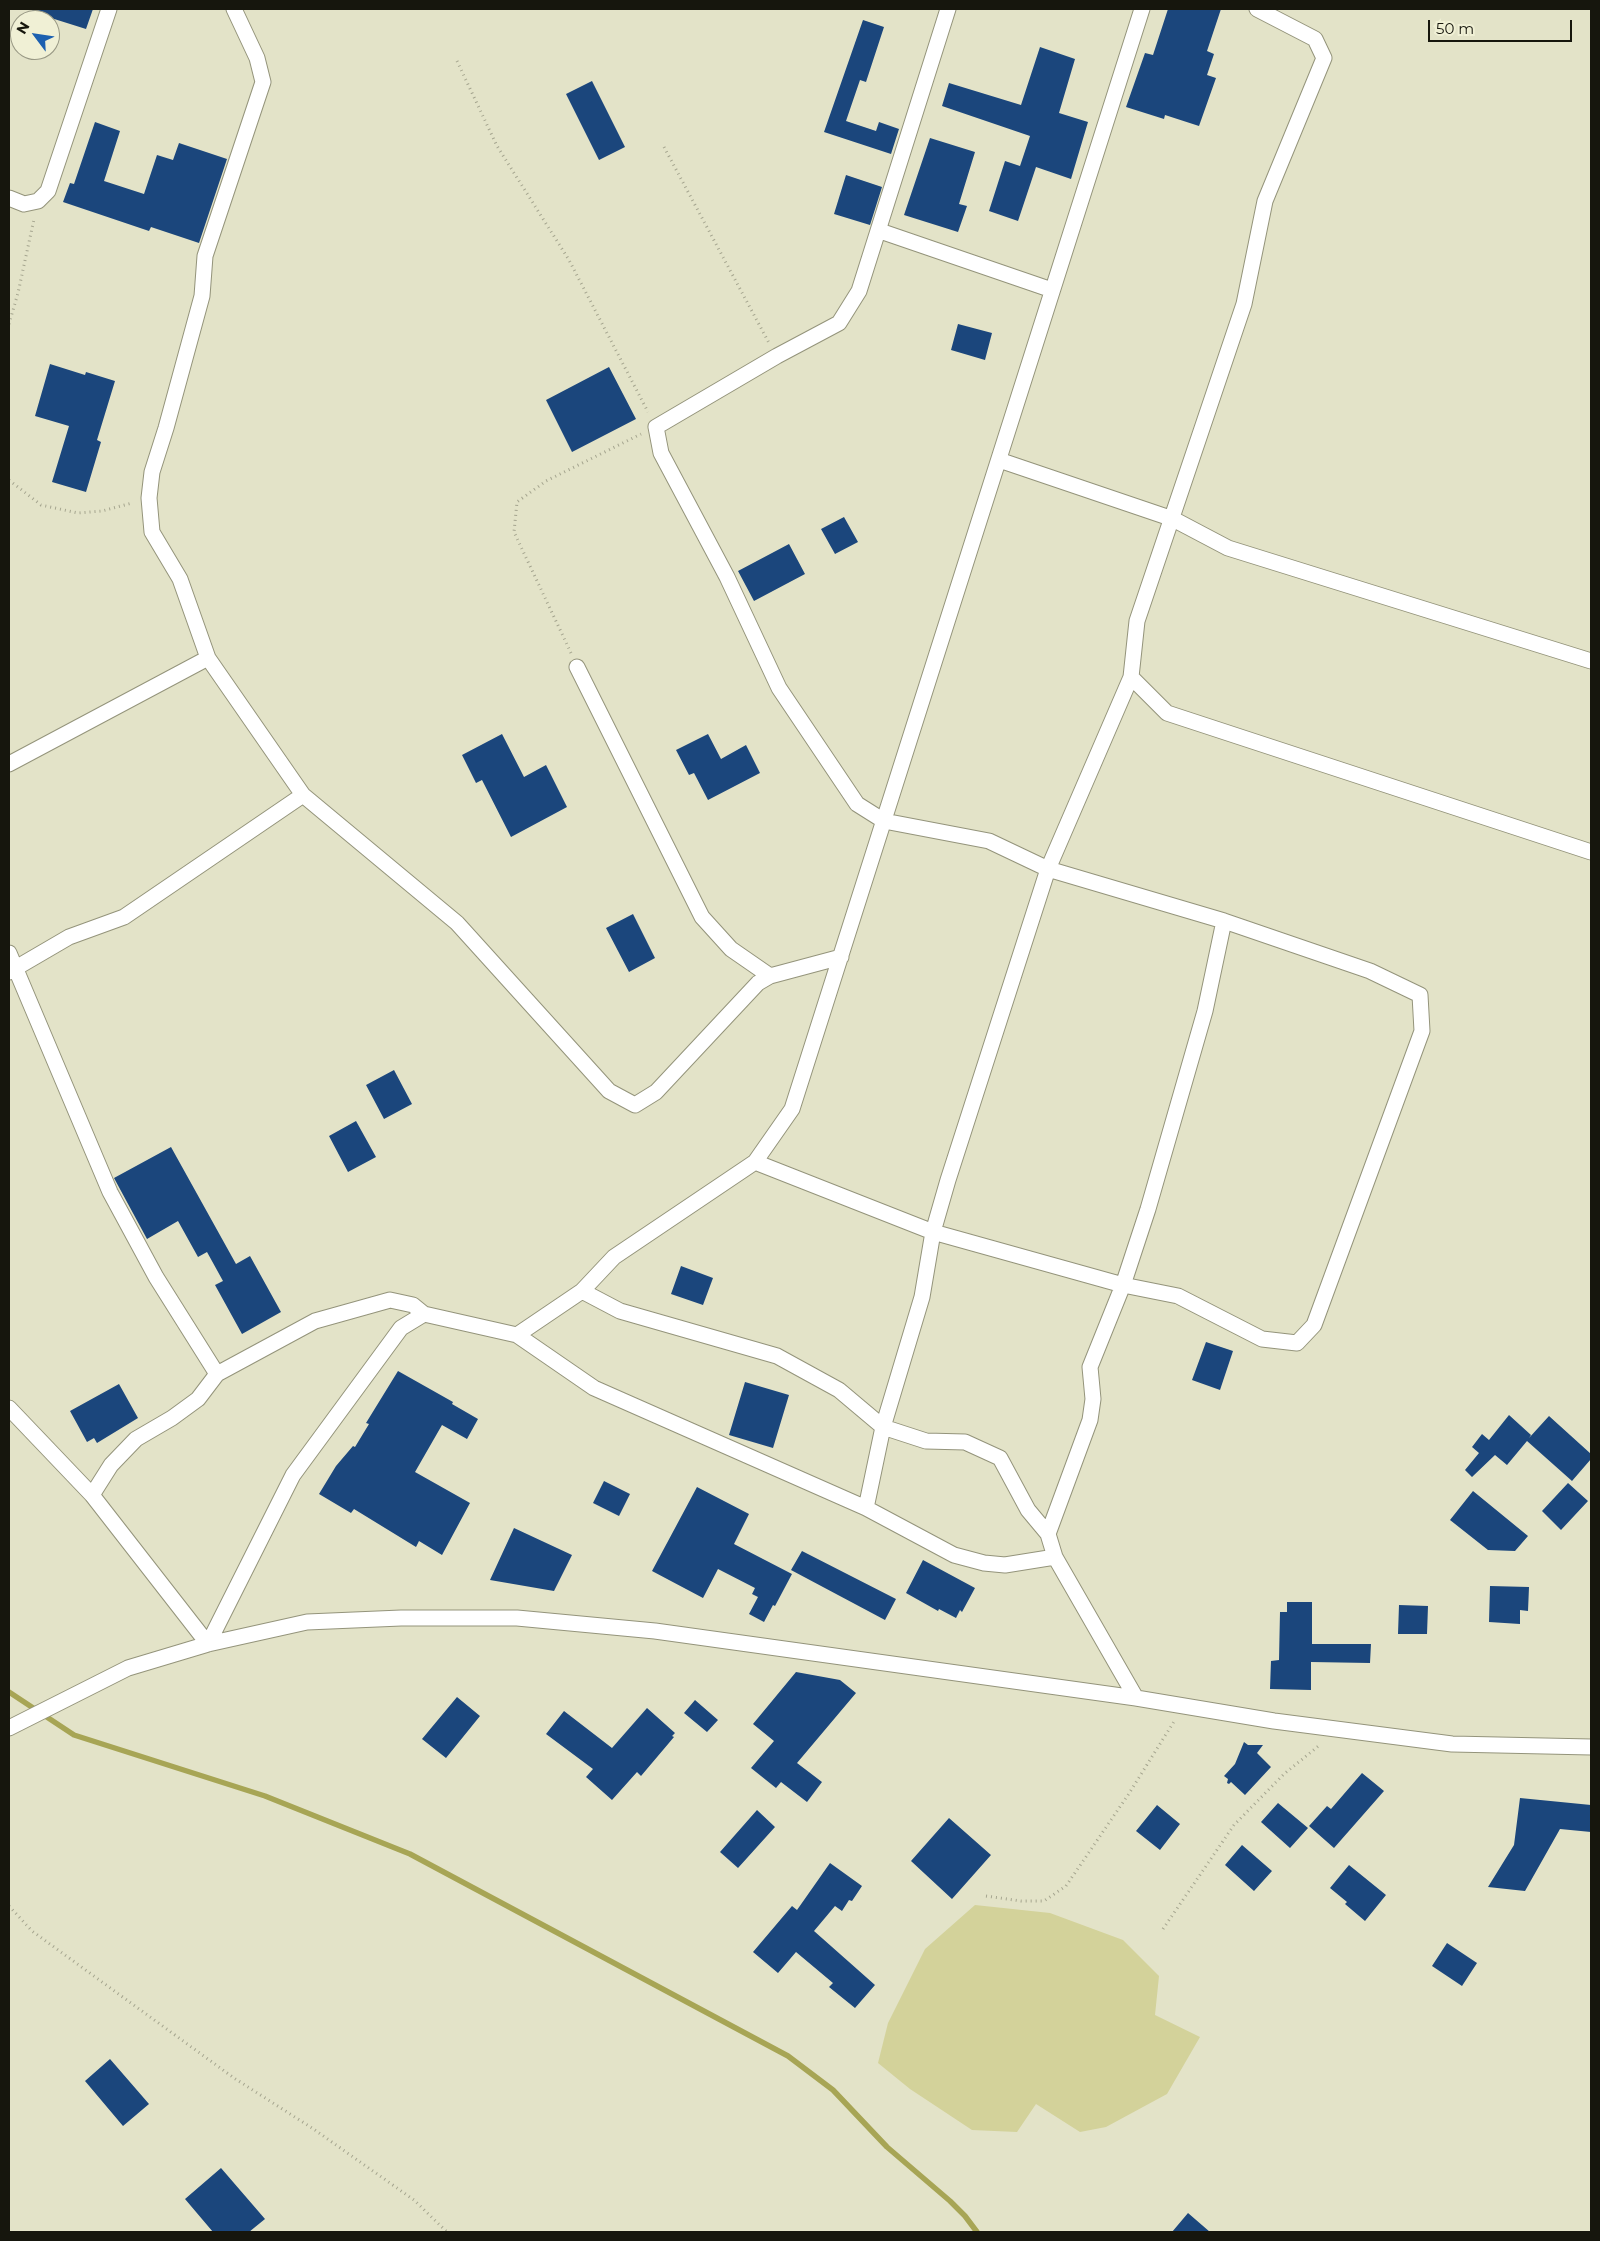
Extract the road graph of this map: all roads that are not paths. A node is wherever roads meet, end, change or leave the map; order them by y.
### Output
1 (109, 9) edge
2 (234, 9) edge
3 (948, 9) edge
4 (1142, 9) edge
5 (1257, 9) edge
6 (9, 198) edge
7 (880, 231) junction
8 (1052, 290) junction
9 (999, 460) junction
10 (1173, 519) junction
11 (208, 658) junction
12 (1591, 661) edge
13 (577, 667) road end
14 (1131, 677) junction
15 (9, 764) edge
16 (303, 795) junction
17 (884, 821) junction
18 (1591, 852) edge
19 (1048, 869) junction
20 (1224, 921) junction
21 (9, 953) edge
22 (841, 957) junction
23 (13, 970) edge
24 (770, 976) junction
25 (755, 1162) junction
26 (933, 1232) junction
27 (1123, 1285) junction
28 (582, 1291) junction
29 (424, 1314) junction
30 (517, 1335) junction
31 (217, 1374) junction
32 (9, 1408) edge
33 (883, 1428) junction
34 (92, 1496) junction
35 (866, 1508) junction
36 (1048, 1534) junction
37 (1055, 1557) junction
38 (208, 1644) junction
39 (1136, 1698) junction
40 (9, 1728) edge
41 (1591, 1747) edge

1 - 6 street
2 - 11 street
3 - 7 street
4 - 8 street
5 - 10 street
7 - 8 street
7 - 17 street
8 - 9 street
9 - 10 street
9 - 17 street
10 - 12 street
10 - 14 street
11 - 15 street
11 - 16 street
13 - 24 street
14 - 18 street
14 - 19 street
16 - 23 street
16 - 24 street
17 - 19 street
17 - 22 street
19 - 20 street
19 - 26 street
20 - 27 street
20 - 27 street
21 - 23 street
22 - 24 street
22 - 25 street
23 - 31 street
25 - 26 street
25 - 28 street
26 - 27 street
26 - 33 street
27 - 36 street
28 - 30 street
28 - 33 street
29 - 30 street
29 - 31 street
29 - 38 street
30 - 35 street
31 - 34 street
32 - 34 street
33 - 35 street
33 - 36 street
34 - 38 street
35 - 37 street
36 - 37 street
37 - 39 street
38 - 39 street
38 - 40 street
39 - 41 street

